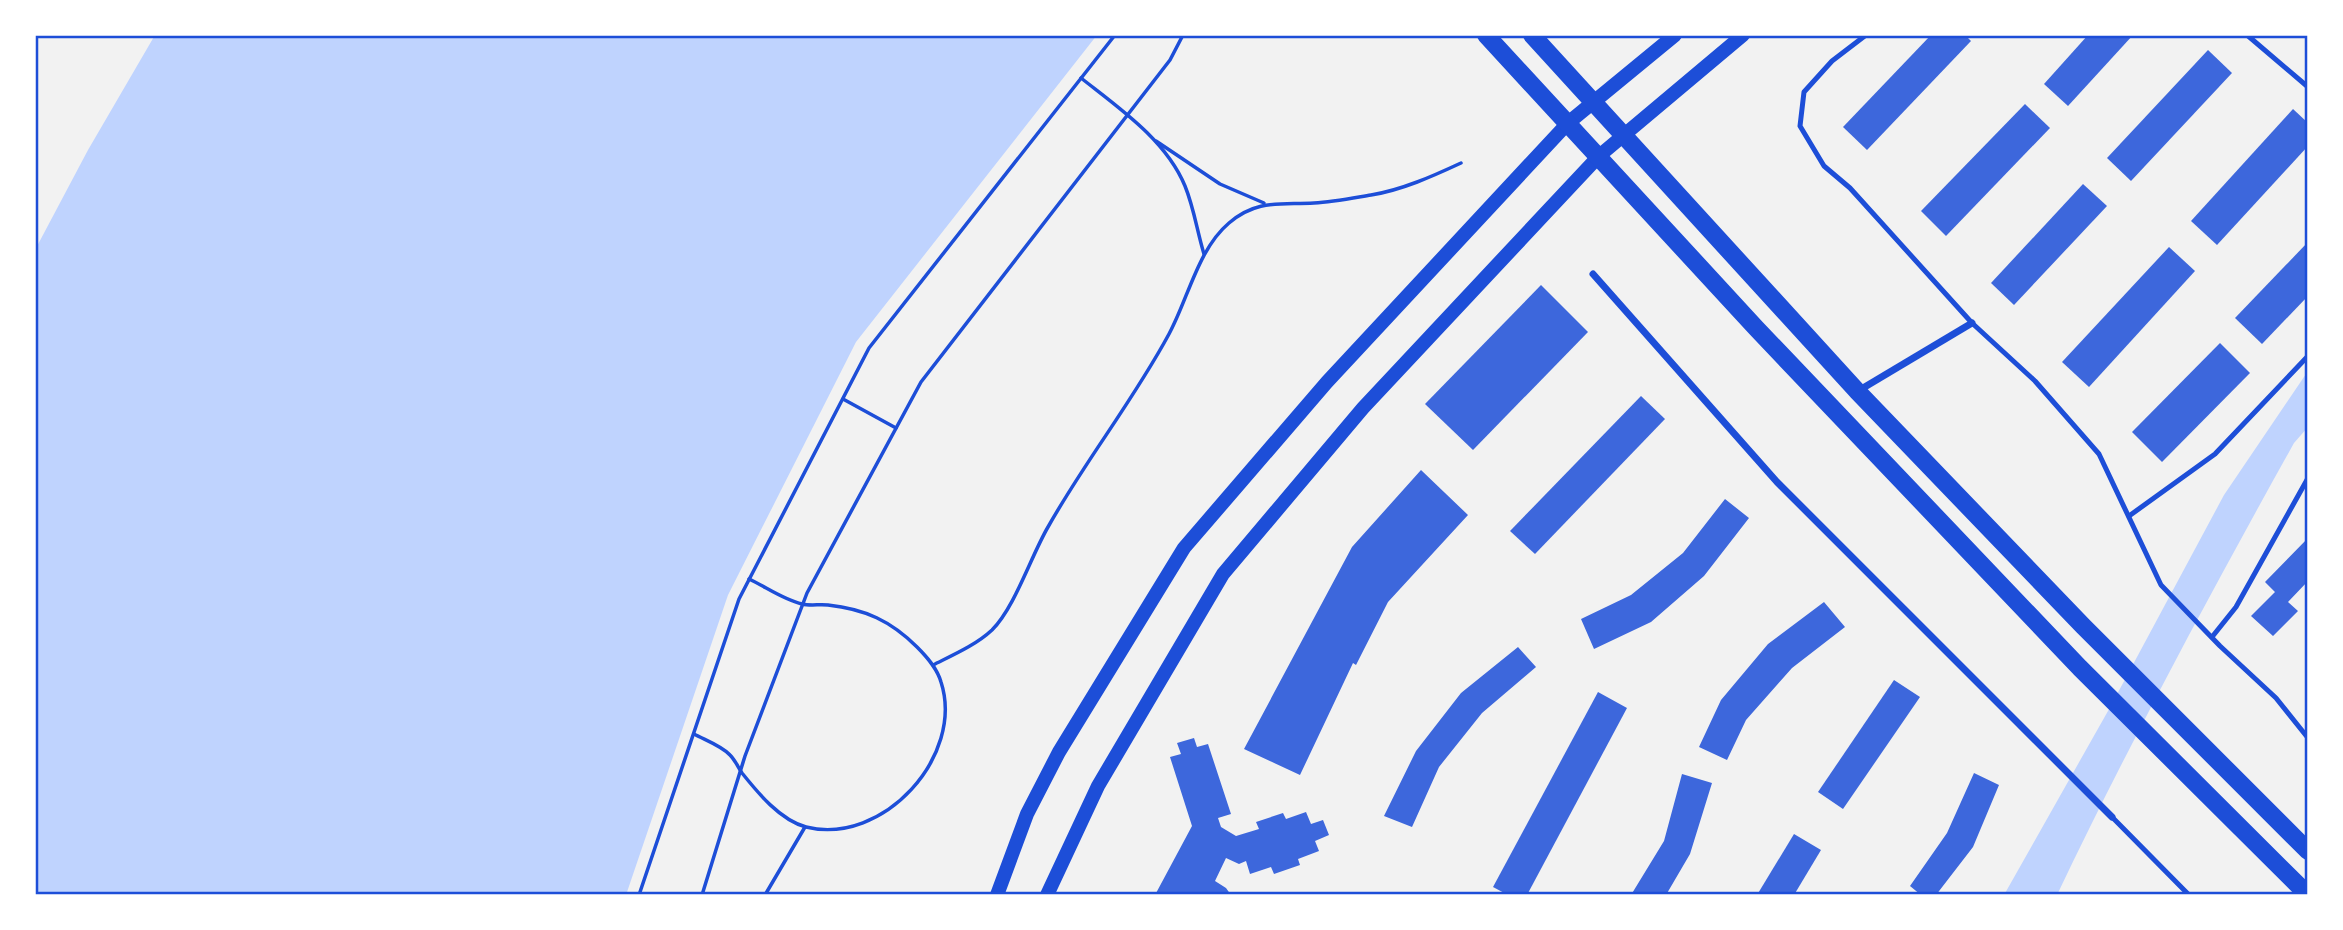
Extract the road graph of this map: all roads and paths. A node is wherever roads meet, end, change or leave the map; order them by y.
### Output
1 (1115, 35) edge
2 (1183, 35) edge
3 (1486, 35) edge
4 (1675, 35) edge
5 (1743, 35) edge
6 (1866, 35) edge
7 (2247, 35) edge
8 (1534, 37) edge
9 (1081, 78) junction
10 (2308, 87) edge
11 (1592, 103) junction
12 (1126, 115) junction
13 (1568, 124) junction
14 (1623, 135) junction
15 (1151, 138) junction
16 (1599, 156) junction
17 (1461, 163) dead end
18 (1266, 204) junction
19 (1204, 254) junction
20 (1593, 274) dead end
21 (1972, 323) junction
22 (2308, 356) edge
23 (1857, 391) junction
24 (843, 399) junction
25 (896, 428) junction
26 (2308, 478) edge
27 (2129, 516) junction
28 (750, 579) junction
29 (802, 604) junction
30 (2212, 638) junction
31 (933, 665) junction
32 (694, 734) junction
33 (2308, 738) edge
34 (740, 771) junction
35 (2112, 817) joint
36 (805, 827) junction
37 (2308, 851) edge
38 (639, 895) edge
39 (702, 895) edge
40 (765, 895) edge
41 (997, 895) edge
42 (1047, 895) edge
43 (2189, 895) edge
44 (2308, 895) edge

1 - 9 path
2 - 12 path
3 - 13 main road
4 - 11 main road
5 - 14 main road
6 - 21 lane
7 - 10 lane
8 - 11 main road
9 - 12 path
9 - 24 path
11 - 13 main road
11 - 14 main road
12 - 15 path
12 - 25 path
13 - 16 main road
13 - 41 main road
14 - 16 main road
14 - 23 main road
15 - 18 path
15 - 19 path
16 - 42 main road
16 - 44 main road
17 - 18 path
18 - 19 path
19 - 31 path
20 - 35 street
21 - 23 street
21 - 27 lane
22 - 27 lane
23 - 37 main road
24 - 25 path
24 - 28 path
25 - 29 path
26 - 30 lane
27 - 30 lane
28 - 29 path
28 - 32 path
29 - 31 path
29 - 34 path
30 - 33 lane
31 - 36 path
32 - 34 path
32 - 38 path
34 - 36 path
34 - 39 path
35 - 43 lane
36 - 40 path

